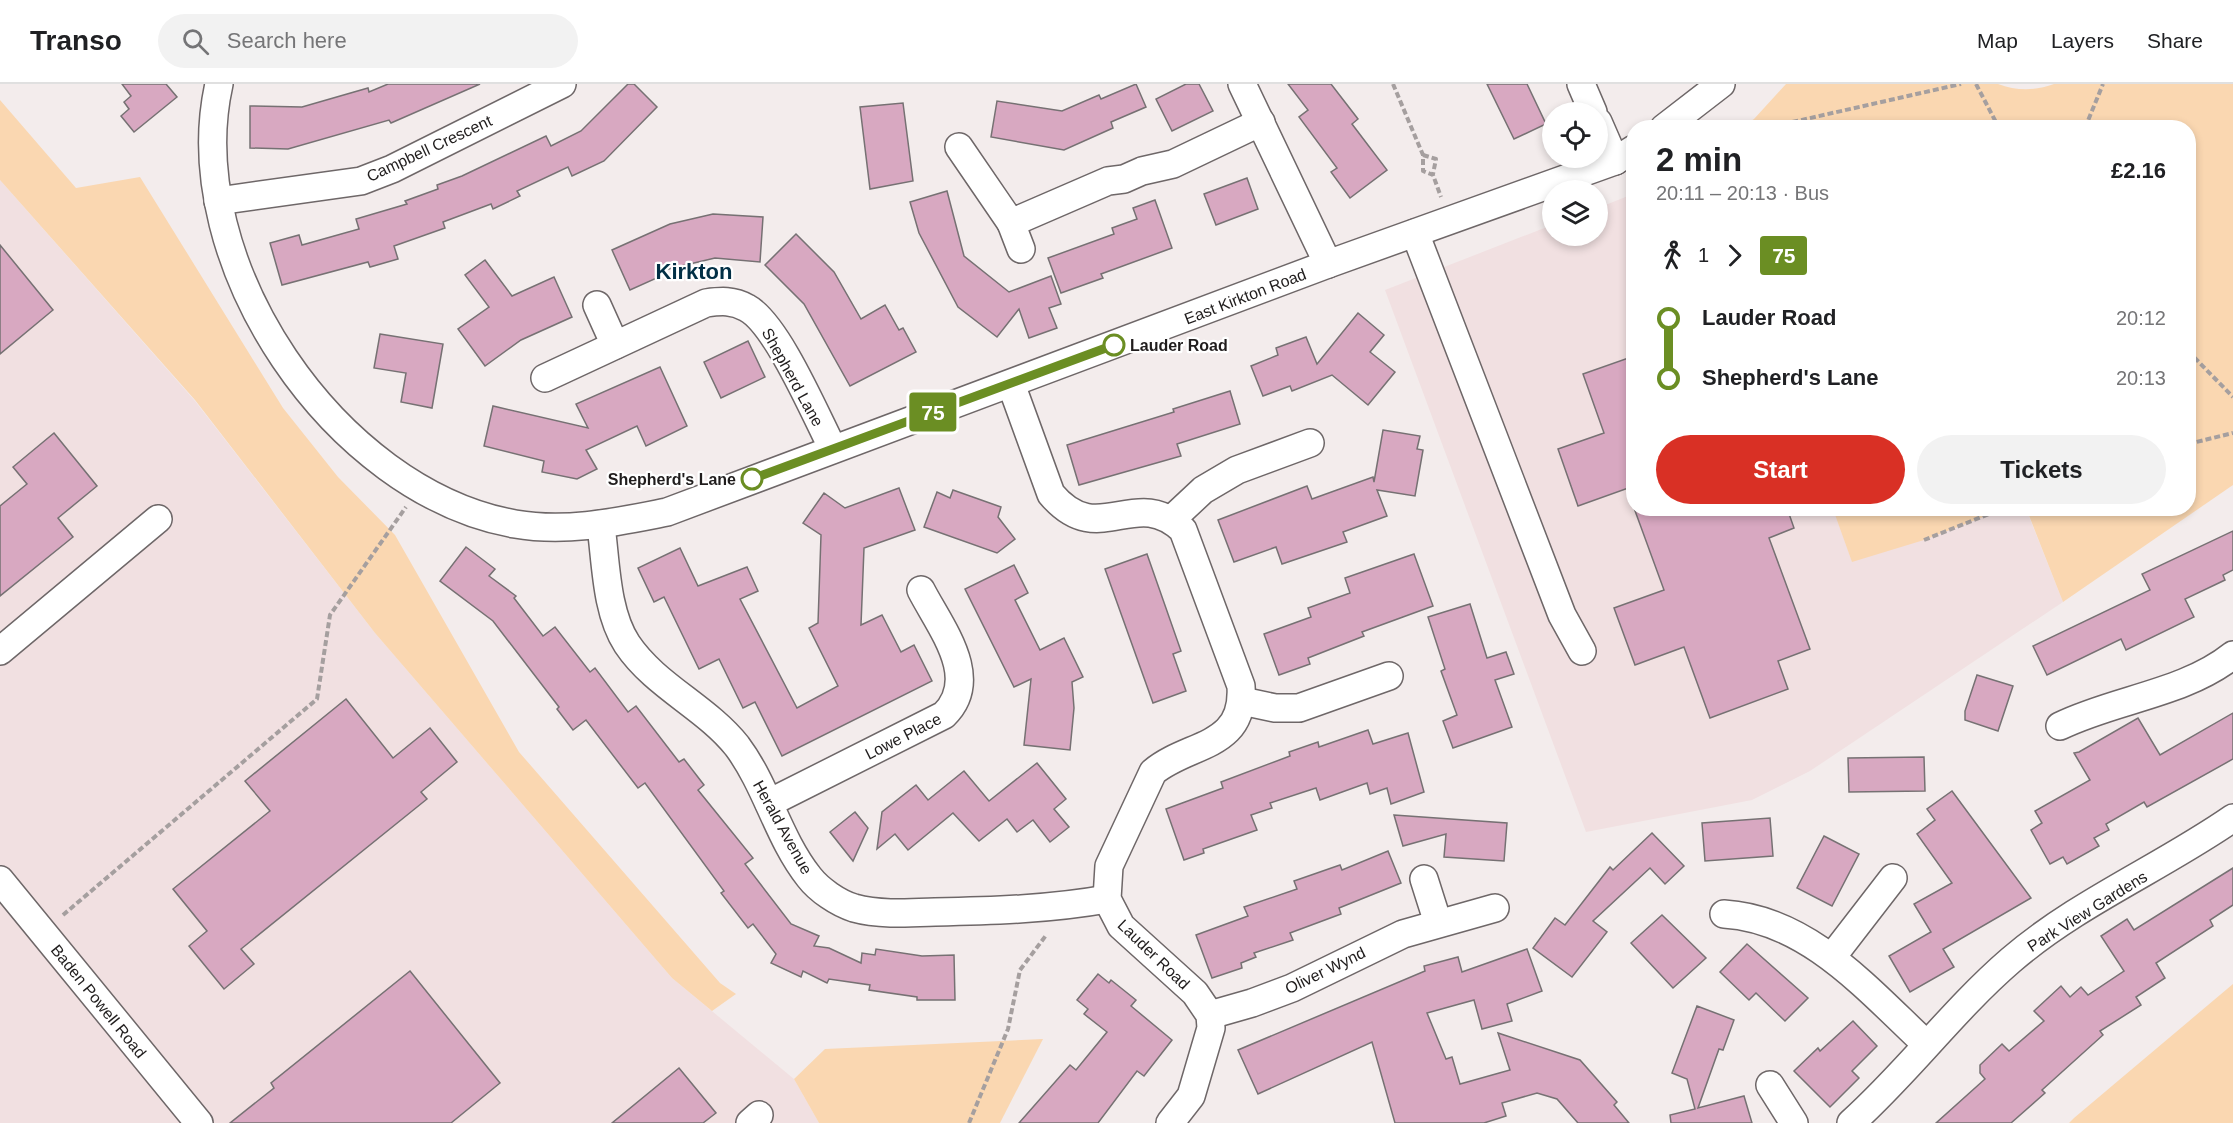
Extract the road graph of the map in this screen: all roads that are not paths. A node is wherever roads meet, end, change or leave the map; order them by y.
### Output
1 (219, 84) edge
2 (562, 84) edge
3 (1242, 84) edge
4 (1581, 84) edge
5 (1721, 84) edge
6 (1589, 102) edge
7 (1674, 120) edge
8 (1261, 122) junction
9 (1608, 135) edge
10 (959, 147) dead end
11 (1624, 155) edge
12 (218, 201) junction
13 (1011, 223) junction
14 (1415, 233) junction
15 (1021, 249) dead end
16 (1328, 264) junction
17 (597, 305) dead end
18 (615, 345) junction
19 (545, 378) dead end
20 (1011, 384) junction
21 (1310, 443) dead end
22 (833, 448) junction
23 (158, 519) dead end
24 (1172, 519) junction
25 (601, 525) junction
26 (921, 590) dead end
27 (0, 651) edge
28 (1582, 651) dead end
29 (2231, 662) edge
30 (1389, 676) dead end
31 (1242, 701) junction
32 (2060, 726) dead end
33 (769, 804) junction
34 (2233, 818) edge
35 (1893, 878) dead end
36 (1424, 879) dead end
37 (0, 880) edge
38 (1107, 899) junction
39 (1496, 908) dead end
40 (1724, 914) dead end
41 (1438, 923) junction
42 (1832, 957) junction
43 (1210, 1015) junction
44 (1926, 1044) junction
45 (1770, 1085) dead end
46 (199, 1123) edge
47 (1170, 1123) edge
48 (1794, 1123) edge
49 (1851, 1123) edge

1 - 12 street, East Kirkton Road
2 - 12 street, Campbell Crescent
3 - 8 street
4 - 6 street
5 - 7 street
8 - 13 street
8 - 16 street
9 - 11 street
10 - 13 street
11 - 14 street, East Kirkton Road
12 - 25 street, East Kirkton Road
13 - 15 street
14 - 16 street, East Kirkton Road
14 - 28 street
16 - 20 street, East Kirkton Road
17 - 18 street
18 - 19 street, Shepherd Lane
18 - 22 street, Shepherd Lane
20 - 22 street, East Kirkton Road
20 - 24 street
21 - 24 street
22 - 25 street, East Kirkton Road
23 - 27 street
24 - 31 street
25 - 33 street, Herald Avenue
26 - 33 street, Lowe Place
29 - 32 street
30 - 31 street
31 - 38 street
33 - 38 street, Herald Avenue
34 - 44 street, Park View Gardens
35 - 42 street
36 - 41 street
37 - 46 street, Baden Powell Road
38 - 43 street, Lauder Road
39 - 41 street, Oliver Wynd
40 - 42 street
41 - 43 street, Oliver Wynd
42 - 44 street
43 - 47 street
44 - 49 street, Park View Gardens
45 - 48 street

